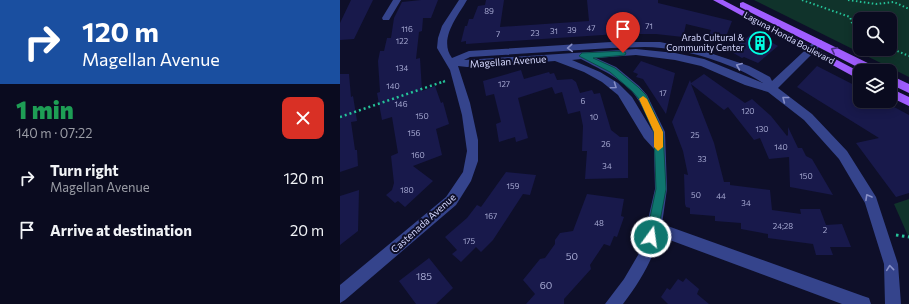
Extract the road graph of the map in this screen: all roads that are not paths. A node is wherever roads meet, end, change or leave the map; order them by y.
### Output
1 (397, 0) edge
2 (463, 0) edge
3 (717, 0) edge
4 (733, 0) edge
5 (386, 18) dead end
6 (819, 42) junction
7 (811, 50) junction
8 (582, 56) junction
9 (554, 58) junction
10 (451, 62) junction
11 (861, 64) edge
12 (853, 72) edge
13 (897, 82) edge
14 (771, 88) junction
15 (908, 88) edge
16 (897, 96) edge
17 (909, 102) edge
18 (658, 146) junction
19 (654, 228) junction
20 (340, 295) edge
21 (613, 304) edge
22 (863, 304) edge
23 (893, 304) edge

1 - 5 street
2 - 10 street, Castenada Avenue
3 - 7 main road, Laguna Honda Boulevard
4 - 6 main road, Laguna Honda Boulevard
6 - 7 street
11 -> 6 main road, Laguna Honda Boulevard
7 - 12 main road, Laguna Honda Boulevard
7 - 14 street
8 - 9 street, Magellan Avenue
8 - 14 street, Magellan Avenue
8 - 18 street
9 - 10 street, Magellan Avenue
9 -> 18 street
14 -> 10 street, Magellan Avenue
10 - 20 street, Castenada Avenue
13 - 15 main road
23 -> 14 street, Magellan Avenue
16 - 17 main road
18 - 19 street
19 - 21 street
19 - 22 street

